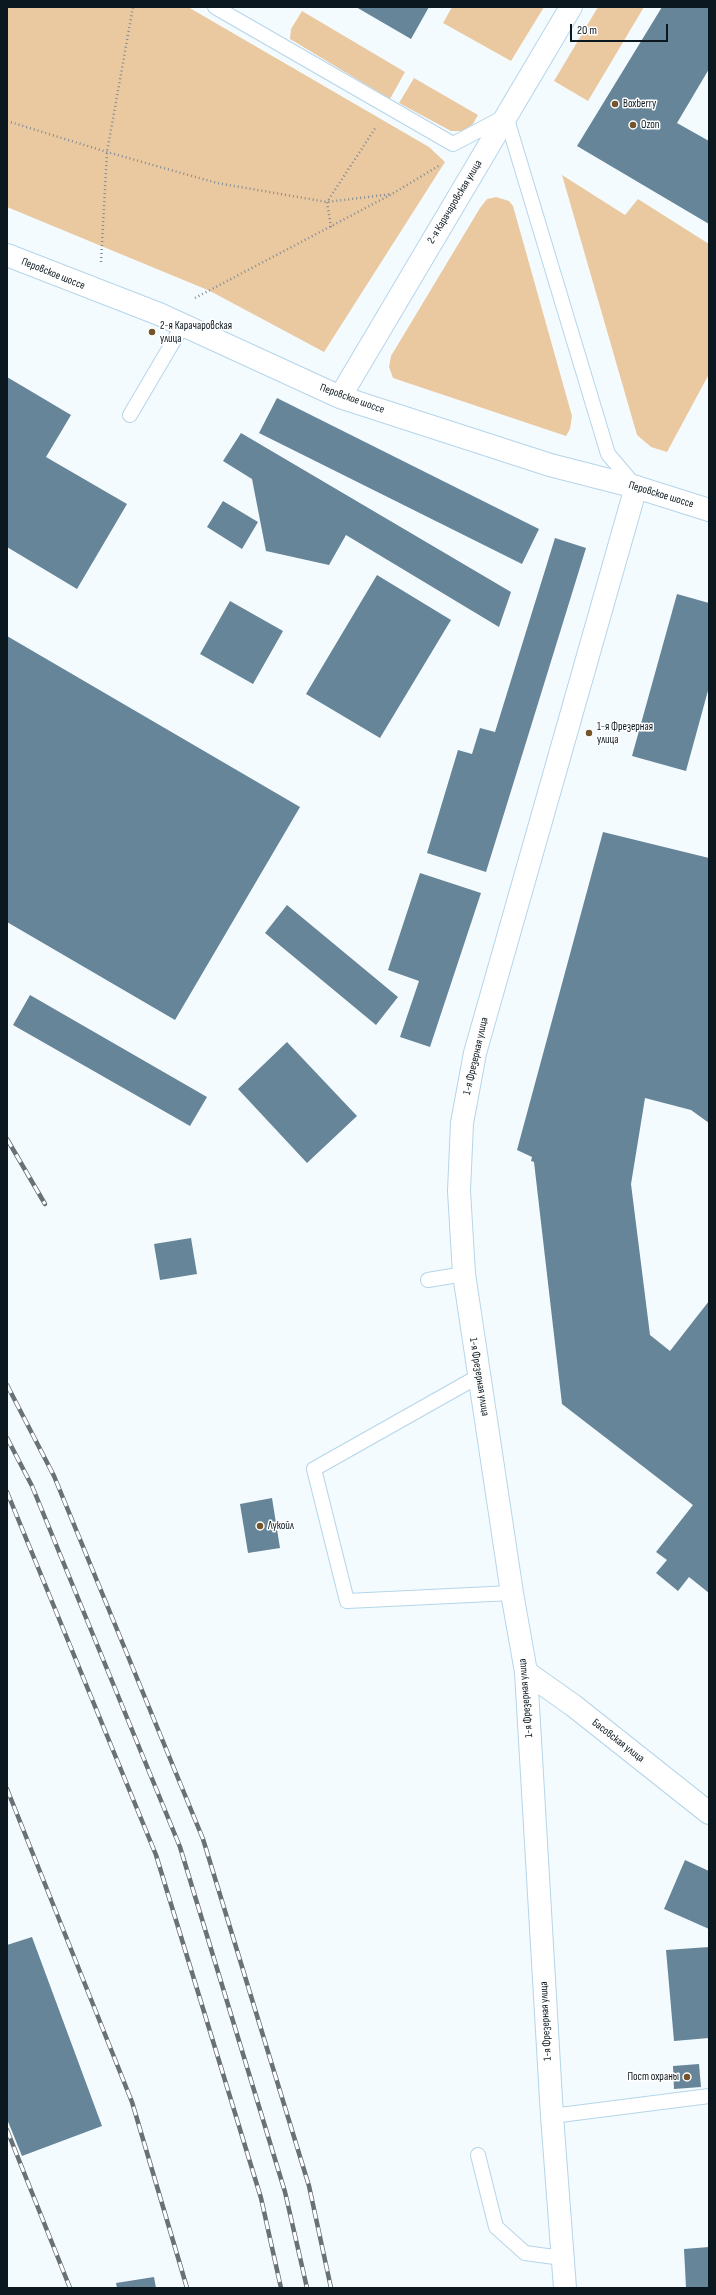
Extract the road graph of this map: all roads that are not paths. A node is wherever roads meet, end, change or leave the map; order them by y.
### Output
1 (215, 7) edge
2 (571, 7) edge
3 (506, 116) junction
4 (7, 255) edge
5 (183, 325) junction
6 (340, 397) junction
7 (130, 415) dead end
8 (636, 486) junction
9 (709, 510) edge
10 (464, 1274) junction
11 (428, 1280) dead end
12 (479, 1376) junction
13 (512, 1593) junction
14 (526, 1672) junction
15 (709, 1813) edge
16 (709, 2096) edge
17 (552, 2116) junction
18 (478, 2155) dead end
19 (562, 2258) junction
20 (565, 2288) edge

1 - 3 lane
2 - 3 street, 2-я Карачаровская улица
3 - 6 street, 2-я Карачаровская улица
3 - 8 lane
4 - 5 street, Перовское шоссе
5 - 6 street, Перовское шоссе
5 - 7 lane
6 - 8 street, Перовское шоссе
8 - 9 street, Перовское шоссе
8 - 10 street, 1-я Фрезерная улица
10 - 11 lane
10 - 12 street, 1-я Фрезерная улица
12 - 13 street, 1-я Фрезерная улица
12 - 13 lane
13 - 14 street, 1-я Фрезерная улица
14 - 15 street, Басовская улица
14 - 17 street, 1-я Фрезерная улица
16 - 17 lane
17 - 19 street, 1-я Фрезерная улица
18 - 19 lane
19 - 20 street, 1-я Фрезерная улица

